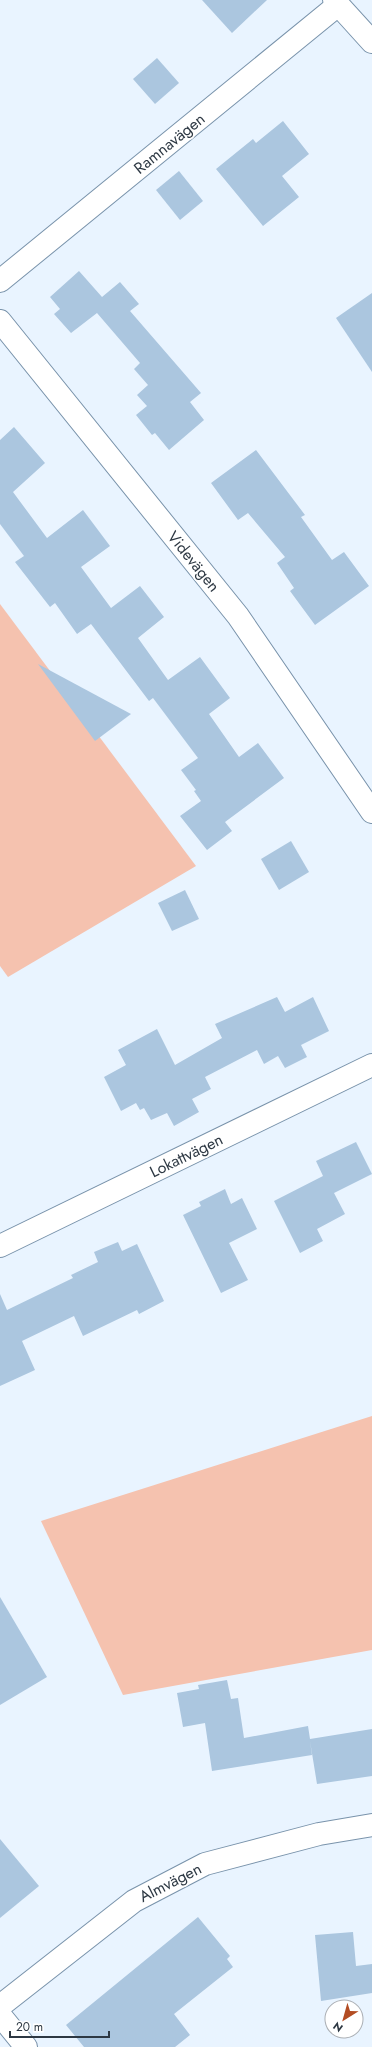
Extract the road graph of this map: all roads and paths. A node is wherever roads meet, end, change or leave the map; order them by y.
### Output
1 (336, 2) edge
2 (372, 42) edge
3 (0, 281) edge
4 (0, 321) edge
5 (372, 812) edge
6 (372, 1065) edge
7 (0, 1246) edge
8 (372, 1825) edge
9 (0, 2006) edge
10 (0, 2015) edge
11 (26, 2047) edge

1 - 2 street
1 - 3 street, Ramnavägen
4 - 5 street, Videvägen
6 - 7 street, Lokattvägen
8 - 9 street, Almvägen
10 - 11 street

